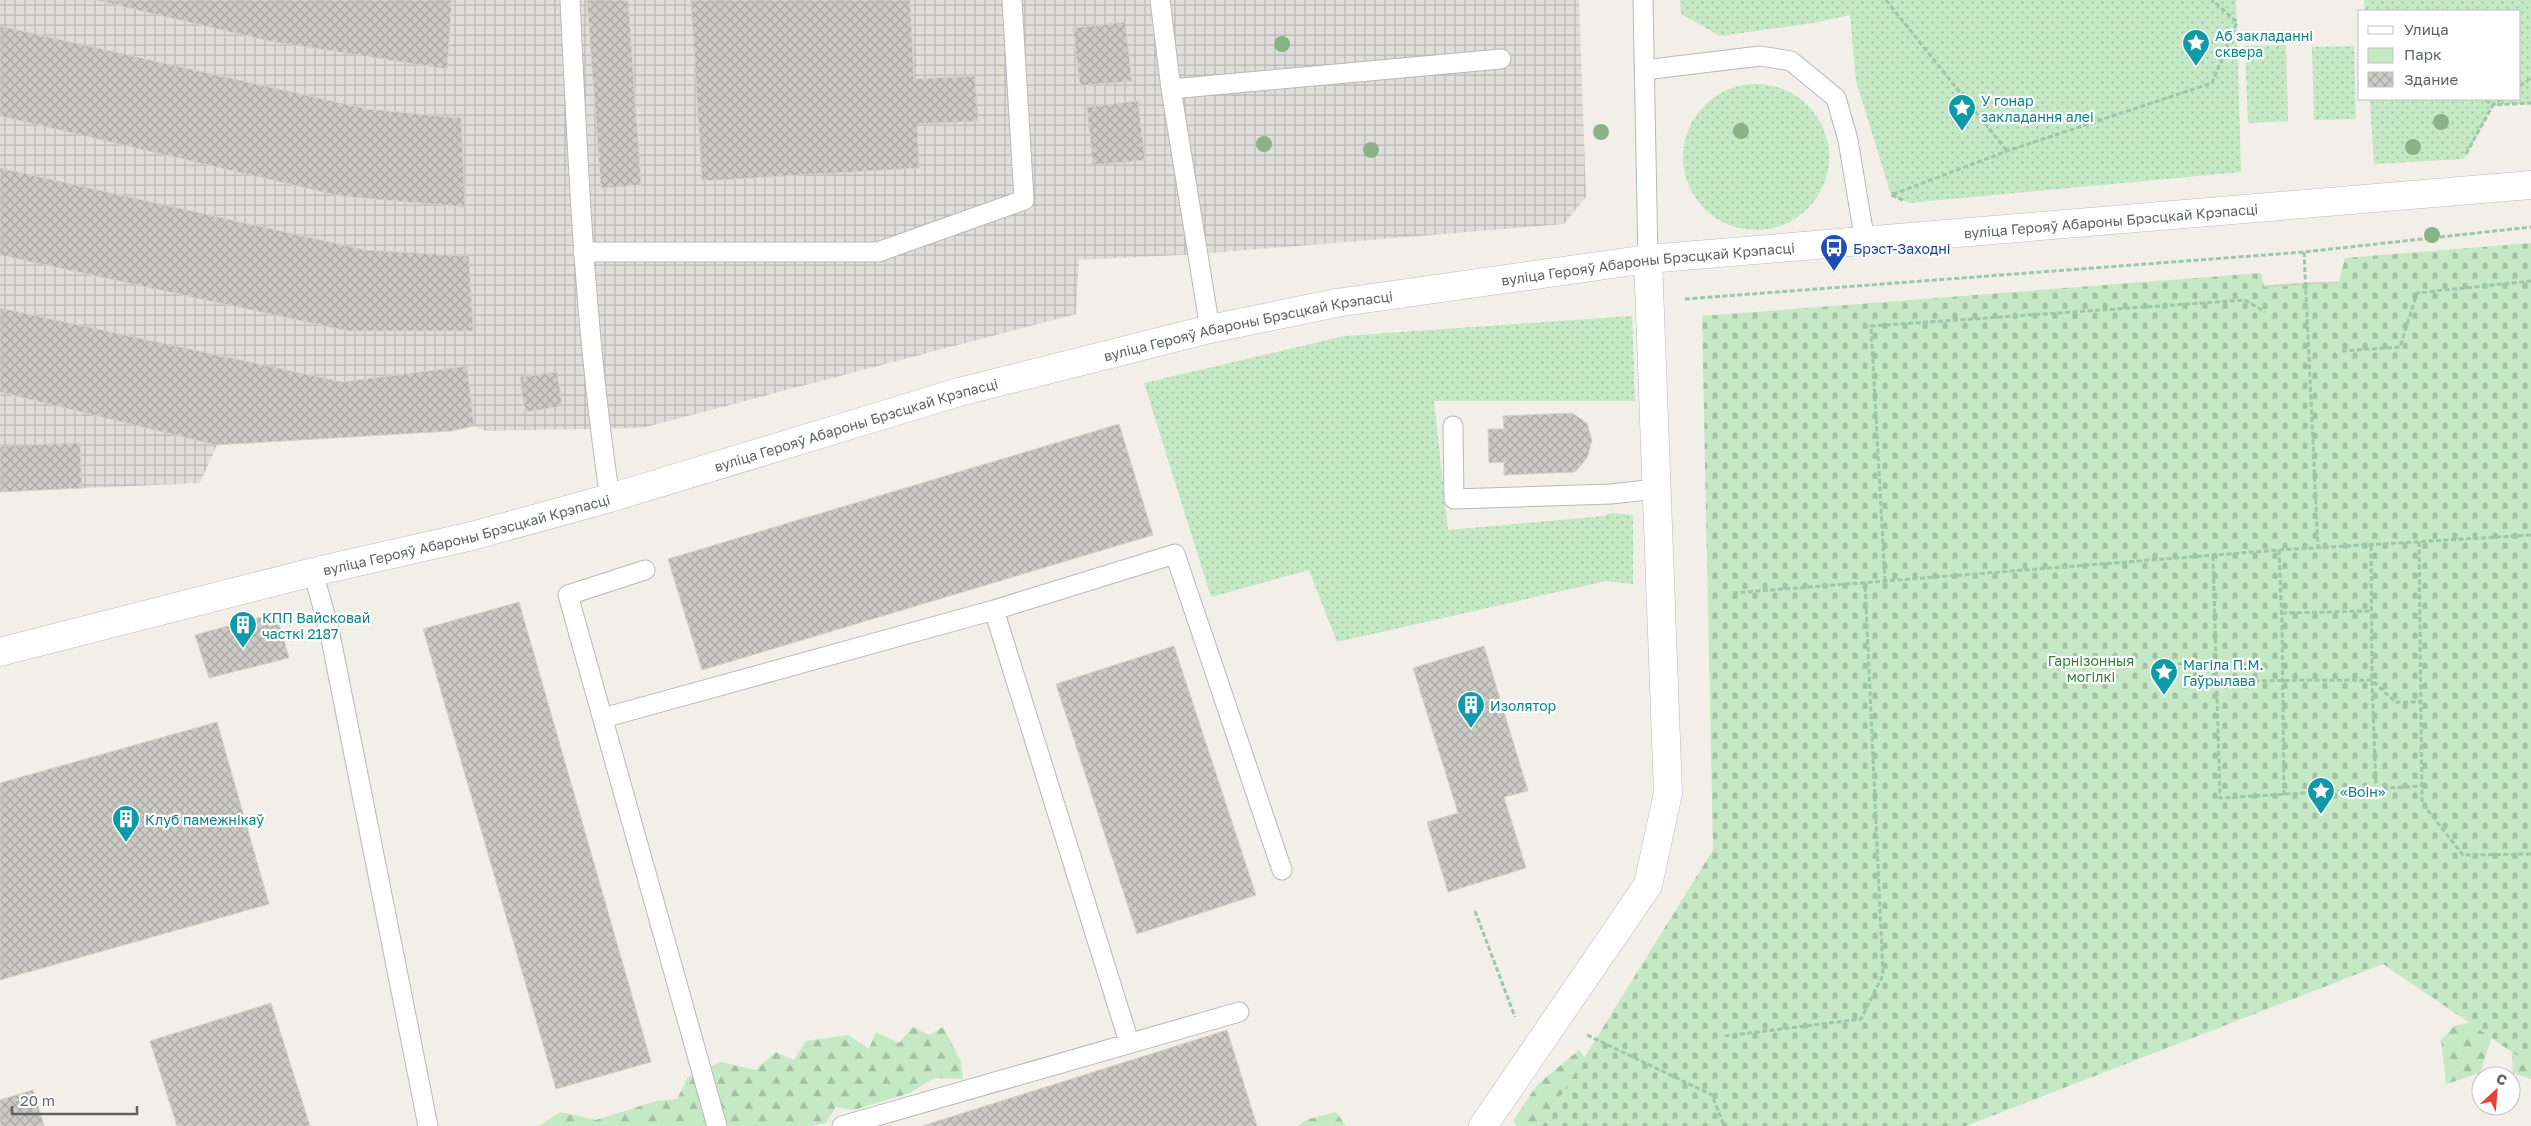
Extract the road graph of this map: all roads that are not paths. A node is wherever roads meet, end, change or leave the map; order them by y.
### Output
1 (570, 0) edge
2 (1012, 0) edge
3 (1160, 0) edge
4 (1644, 0) edge
5 (1501, 59) dead end
6 (1644, 70) junction
7 (1171, 89) junction
8 (2531, 185) edge
9 (1865, 242) junction
10 (583, 252) junction
11 (1648, 259) junction
12 (1210, 329) junction
13 (1453, 426) dead end
14 (1656, 489) junction
15 (610, 498) junction
16 (645, 570) dead end
17 (313, 572) junction
18 (994, 610) junction
19 (2, 649) edge
20 (602, 718) junction
21 (1282, 870) dead end
22 (1239, 1012) dead end
23 (1129, 1042) junction
24 (428, 1126) edge
25 (717, 1126) edge
26 (842, 1126) edge
27 (1483, 1126) edge

1 - 10 lane
2 - 10 lane
3 - 7 lane
4 - 6 lane
5 - 7 lane
6 - 9 lane
6 - 11 lane
7 - 12 lane
8 - 9 main road, вуліца Герояў Абароны Брэсцкай Крэпасці
9 - 11 main road, вуліца Герояў Абароны Брэсцкай Крэпасці
10 - 15 lane
11 - 12 main road, вуліца Герояў Абароны Брэсцкай Крэпасці
11 - 14 main road
12 - 15 main road, вуліца Герояў Абароны Брэсцкай Крэпасці
13 - 14 lane
14 - 27 main road
15 - 17 main road, вуліца Герояў Абароны Брэсцкай Крэпасці
16 - 20 lane
17 - 19 main road, вуліца Герояў Абароны Брэсцкай Крэпасці
17 - 24 lane
18 - 20 lane
18 - 21 lane
18 - 23 lane
20 - 25 lane
22 - 23 lane
23 - 26 lane

